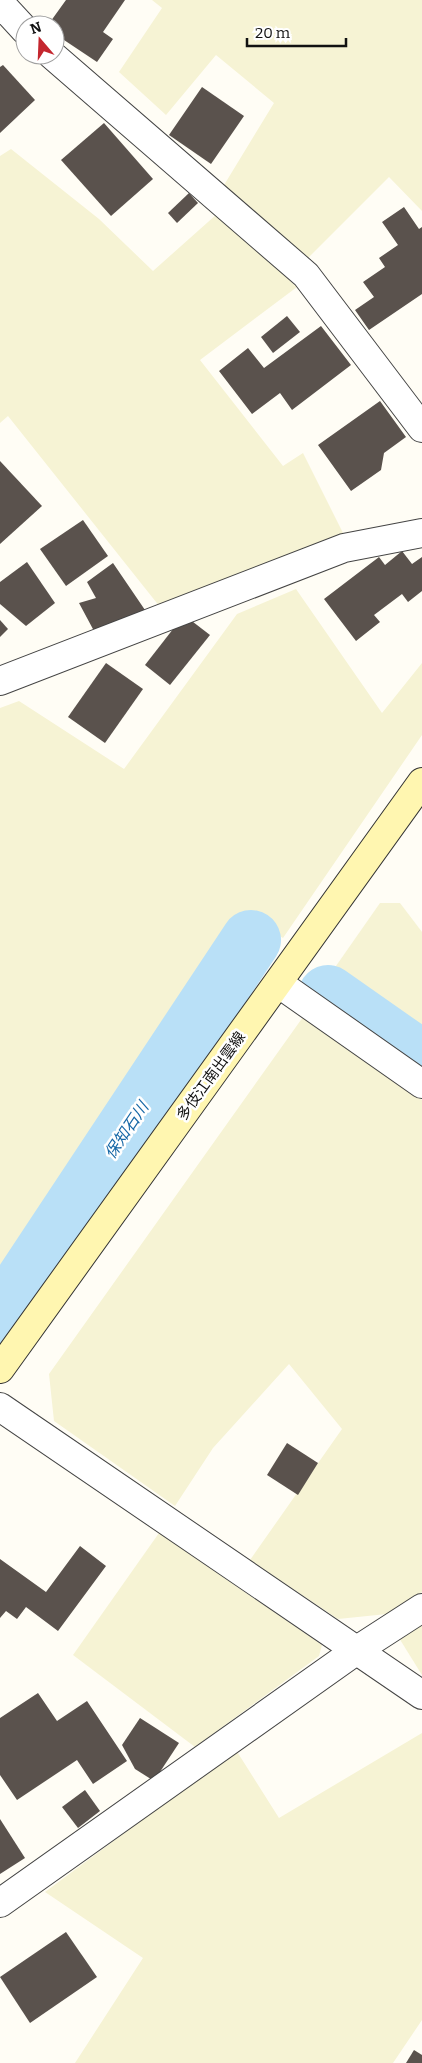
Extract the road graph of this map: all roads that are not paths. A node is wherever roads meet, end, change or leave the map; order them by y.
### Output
1 (0, 3) edge
2 (15, 19) edge
3 (63, 65) edge
4 (422, 428) edge
5 (422, 532) edge
6 (0, 682) edge
7 (422, 782) edge
8 (278, 983) junction
9 (422, 1084) edge
10 (0, 1369) edge
11 (0, 1407) edge
12 (422, 1608) edge
13 (357, 1650) junction
14 (422, 1695) edge
15 (0, 1903) edge

1 - 2 street
3 - 4 street
5 - 6 street
7 - 8 main road, 多伎江南出雲線
8 - 9 street
8 - 10 main road, 多伎江南出雲線
11 - 13 street
12 - 13 street
13 - 14 street
13 - 15 street

